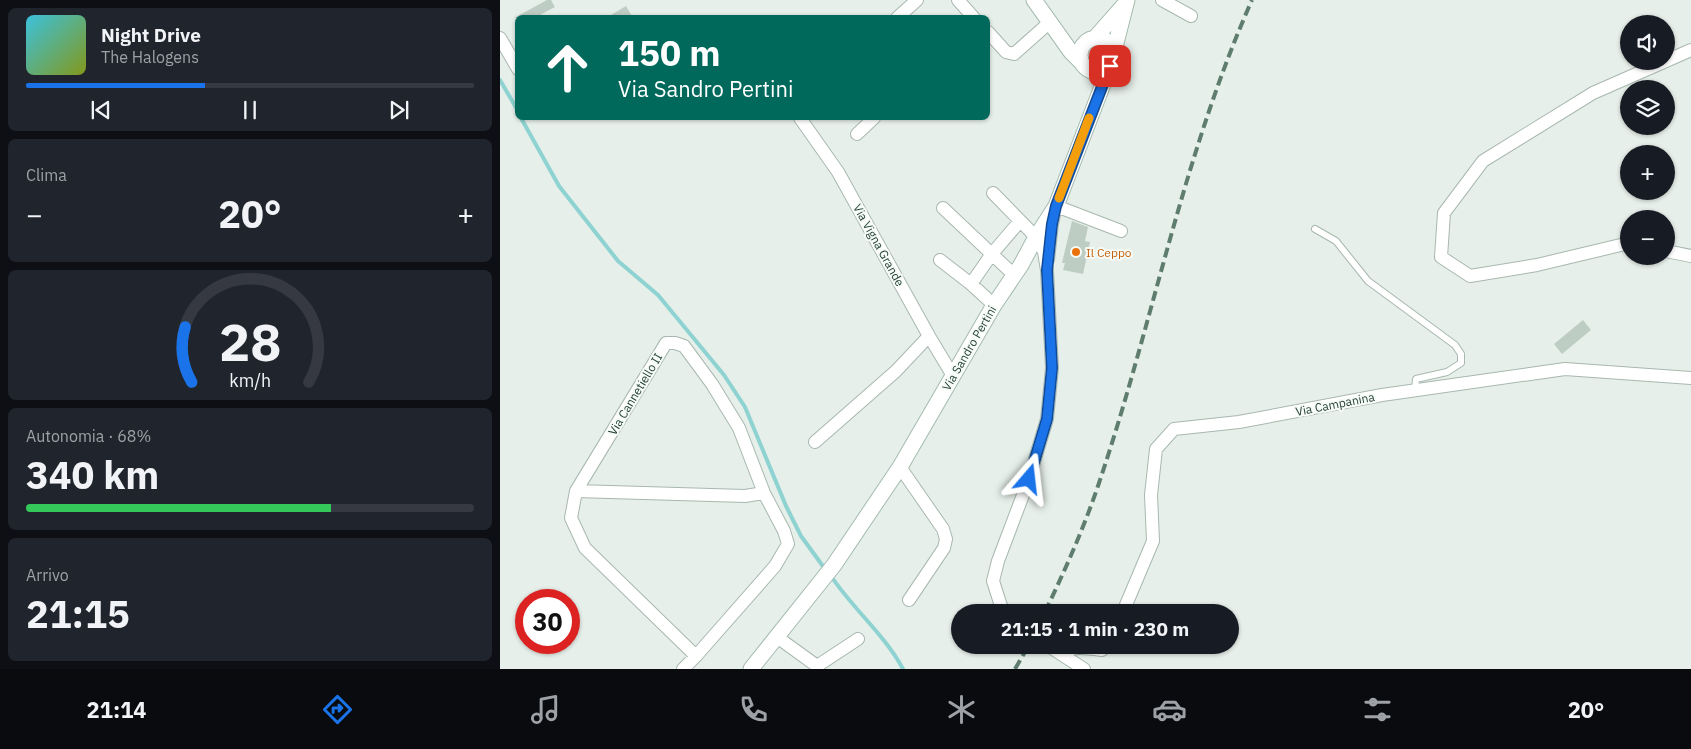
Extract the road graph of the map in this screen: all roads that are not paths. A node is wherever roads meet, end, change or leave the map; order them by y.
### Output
1 (917, 0) edge
2 (958, 0) edge
3 (1034, 0) edge
4 (1162, 0) edge
5 (1127, 1) edge
6 (900, 15) edge
7 (971, 15) edge
8 (1191, 16) dead end
9 (1050, 22) junction
10 (990, 34) edge
11 (1059, 34) junction
12 (500, 38) edge
13 (1091, 39) junction
14 (1691, 50) edge
15 (1114, 51) junction
16 (1675, 57) edge
17 (515, 65) edge
18 (1084, 65) junction
19 (1110, 66) junction
20 (1645, 70) edge
21 (1094, 104) junction
22 (801, 120) edge
23 (872, 120) edge
24 (858, 134) dead end
25 (993, 194) dead end
26 (1056, 206) junction
27 (943, 208) dead end
28 (1020, 221) junction
29 (1315, 229) dead end
30 (1121, 231) dead end
31 (1034, 241) junction
32 (1620, 246) edge
33 (1675, 253) edge
34 (992, 255) junction
35 (1691, 256) edge
36 (940, 260) dead end
37 (1045, 268) junction
38 (1017, 270) junction
39 (971, 284) junction
40 (994, 305) junction
41 (929, 336) junction
42 (953, 376) junction
43 (1691, 378) edge
44 (1416, 390) junction
45 (815, 442) dead end
46 (900, 467) junction
47 (576, 491) junction
48 (764, 493) junction
49 (909, 600) dead end
50 (1000, 604) edge
51 (1126, 604) edge
52 (778, 637) junction
53 (858, 639) dead end
54 (1061, 654) edge
55 (696, 656) junction
56 (816, 667) edge
57 (683, 669) edge
58 (751, 669) edge
59 (1084, 669) edge

1 - 6 street
2 - 7 street
3 - 9 street
4 - 8 street
5 - 13 street
5 - 15 street
9 - 10 street
9 - 11 street
11 - 13 street
11 - 18 street
12 - 17 street
13 - 15 street
13 - 18 street
14 - 16 street
15 - 19 street
18 - 19 street
18 - 21 street
19 - 21 street, Via Sandro Pertini
20 - 32 street
21 - 26 street, Via Sandro Pertini
22 - 41 street, Via Vigna Grande
23 - 24 street
25 - 28 street
26 - 30 street
26 - 31 street, Via Sandro Pertini
26 - 37 street
27 - 34 street
28 - 31 street
28 - 34 street
29 - 44 lane
31 - 37 street
31 - 38 street, Via Sandro Pertini
33 - 35 street
34 - 38 street
34 - 39 street
36 - 39 street
37 - 38 street
37 - 50 street
38 - 40 street, Via Sandro Pertini
39 - 40 street
40 - 42 street, Via Sandro Pertini
41 - 42 street, Via Vigna Grande
41 - 45 street
42 - 46 street, Via Sandro Pertini
43 - 44 street, Via Campanina
44 - 51 street, Via Campanina
46 - 49 street
46 - 52 street, Via Sandro Pertini
47 - 48 street
47 - 48 street, Via Cannetiello II
47 - 55 street, Via Cannetiello II
48 - 55 street, Via Cannetiello II
52 - 56 street
52 - 58 street, Via Sandro Pertini
53 - 56 street
54 - 59 street
55 - 57 street, Via Cannetiello II

